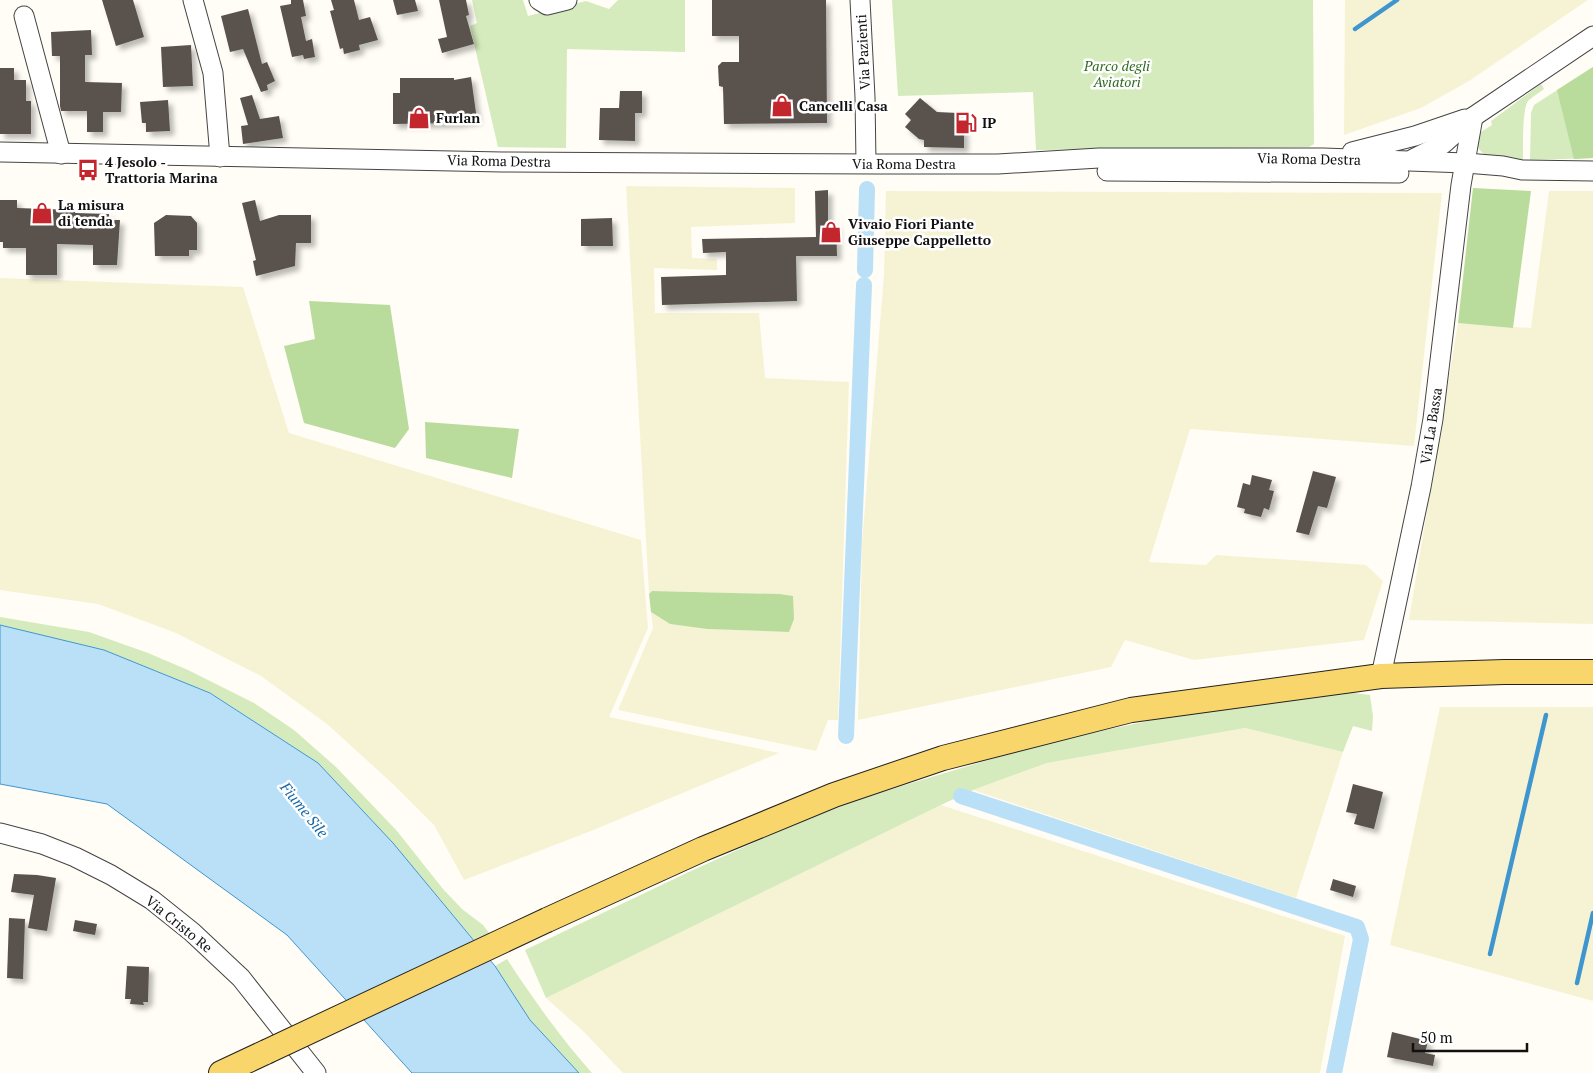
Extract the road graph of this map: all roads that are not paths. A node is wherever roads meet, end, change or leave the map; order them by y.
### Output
1 (193, 0) edge
2 (539, 0) edge
3 (567, 0) edge
4 (860, 0) edge
5 (24, 16) dead end
6 (1593, 36) edge
7 (1473, 116) junction
8 (0, 152) edge
9 (60, 154) junction
10 (220, 157) junction
11 (1323, 158) junction
12 (1410, 161) junction
13 (866, 164) junction
14 (998, 164) junction
15 (1465, 168) junction
16 (1593, 171) edge
17 (1214, 172) junction
18 (1593, 672) edge
19 (1381, 676) junction
20 (0, 833) edge
21 (221, 1073) edge
22 (316, 1073) edge

1 - 10 street
2 - 3 street
4 - 13 street, Via Pazienti
5 - 9 street
6 - 7 street
7 - 11 street
7 - 12 street
7 - 15 street, Via La Bassa
8 - 9 street, Via Roma Destra
9 - 10 street, Via Roma Destra
10 - 13 street, Via Roma Destra
11 - 12 street, Via Roma Destra
11 - 14 street, Via Roma Destra
12 - 15 street, Via Roma Destra
12 - 17 street, Via Roma Destra
13 - 14 street, Via Roma Destra
14 - 17 street, Via Roma Destra
15 - 16 street, Via Roma Destra
15 - 17 street, Via Roma Destra
15 - 19 street, Via La Bassa
18 - 19 main road
19 - 21 main road, bridge
20 - 22 street, Via Cristo Re

